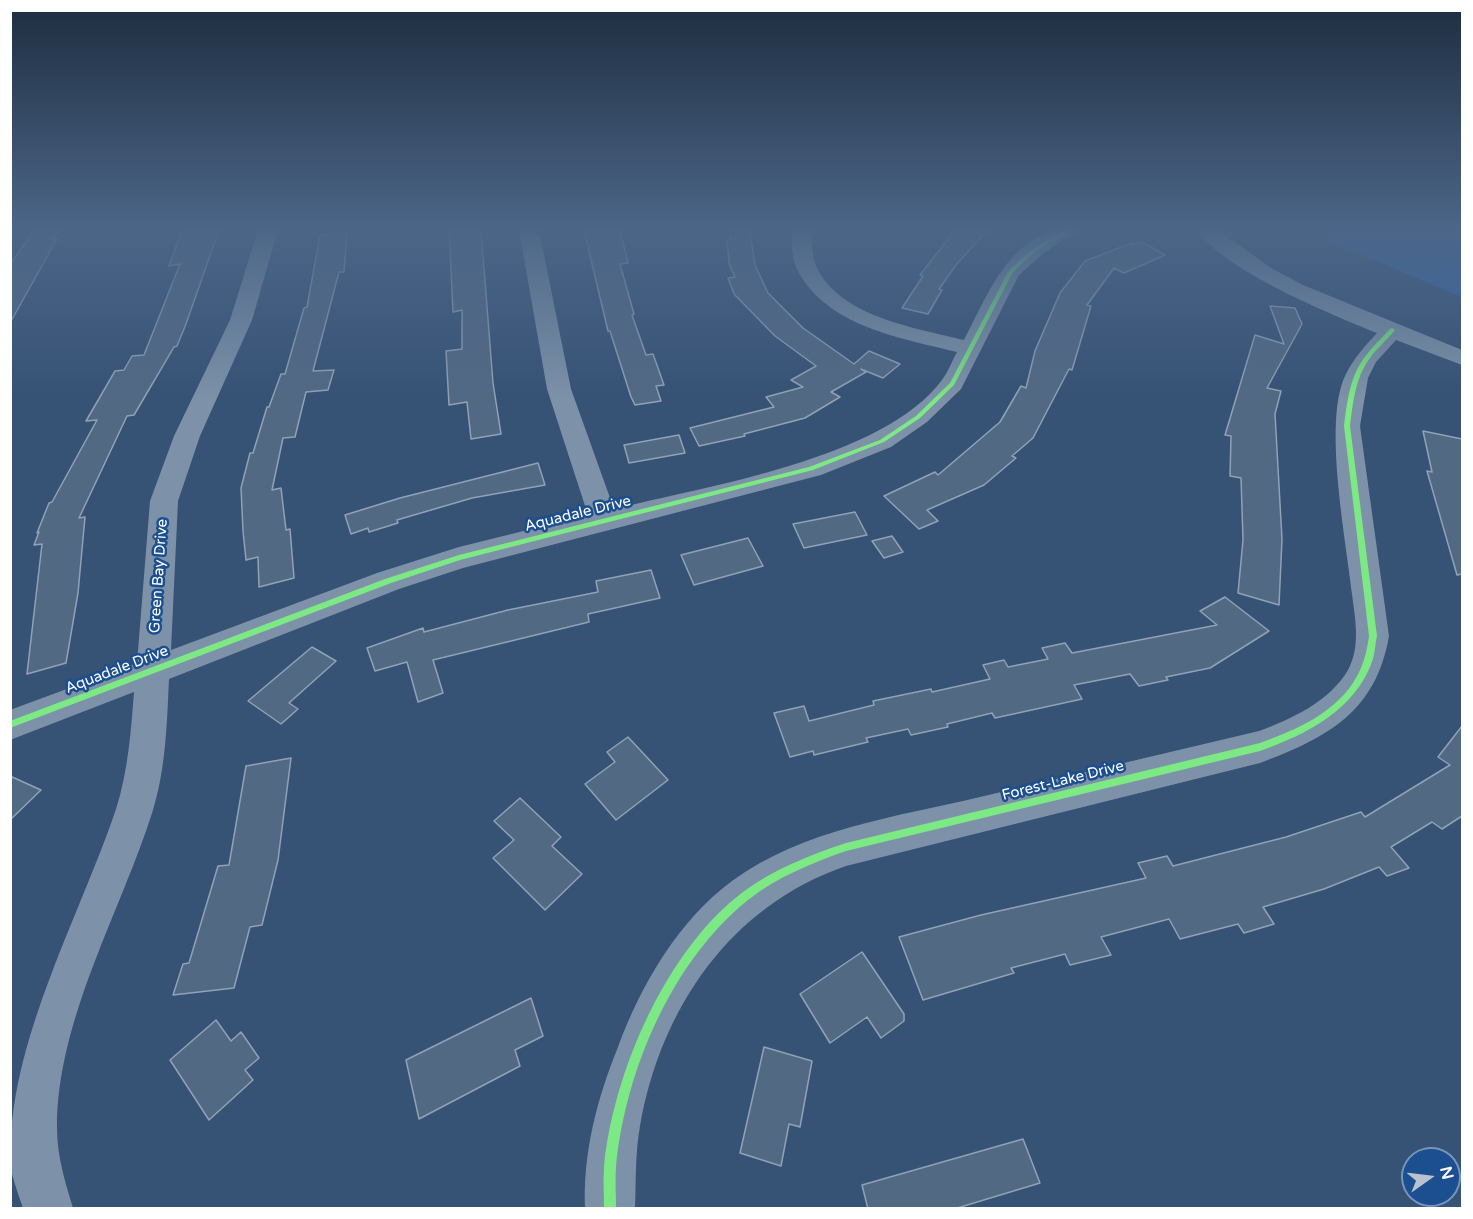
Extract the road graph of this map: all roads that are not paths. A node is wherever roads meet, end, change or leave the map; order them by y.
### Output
1 (253, 287) edge
2 (540, 287) edge
3 (819, 287) edge
4 (1003, 287) edge
5 (1293, 287) edge
6 (1392, 330) junction
7 (970, 348) junction
8 (1462, 358) edge
9 (604, 520) junction
10 (153, 670) junction
11 (10, 725) edge
12 (48, 1209) edge
13 (610, 1209) edge

1 - 10 street, Green Bay Drive
2 - 9 street
3 - 7 street
4 - 7 street, Aquadale Drive
5 - 6 street
6 - 8 street
6 - 13 street, Forest-Lake Drive
7 - 9 street, Aquadale Drive
9 - 10 street, Aquadale Drive
10 - 11 street, Aquadale Drive
10 - 12 street, Green Bay Drive

